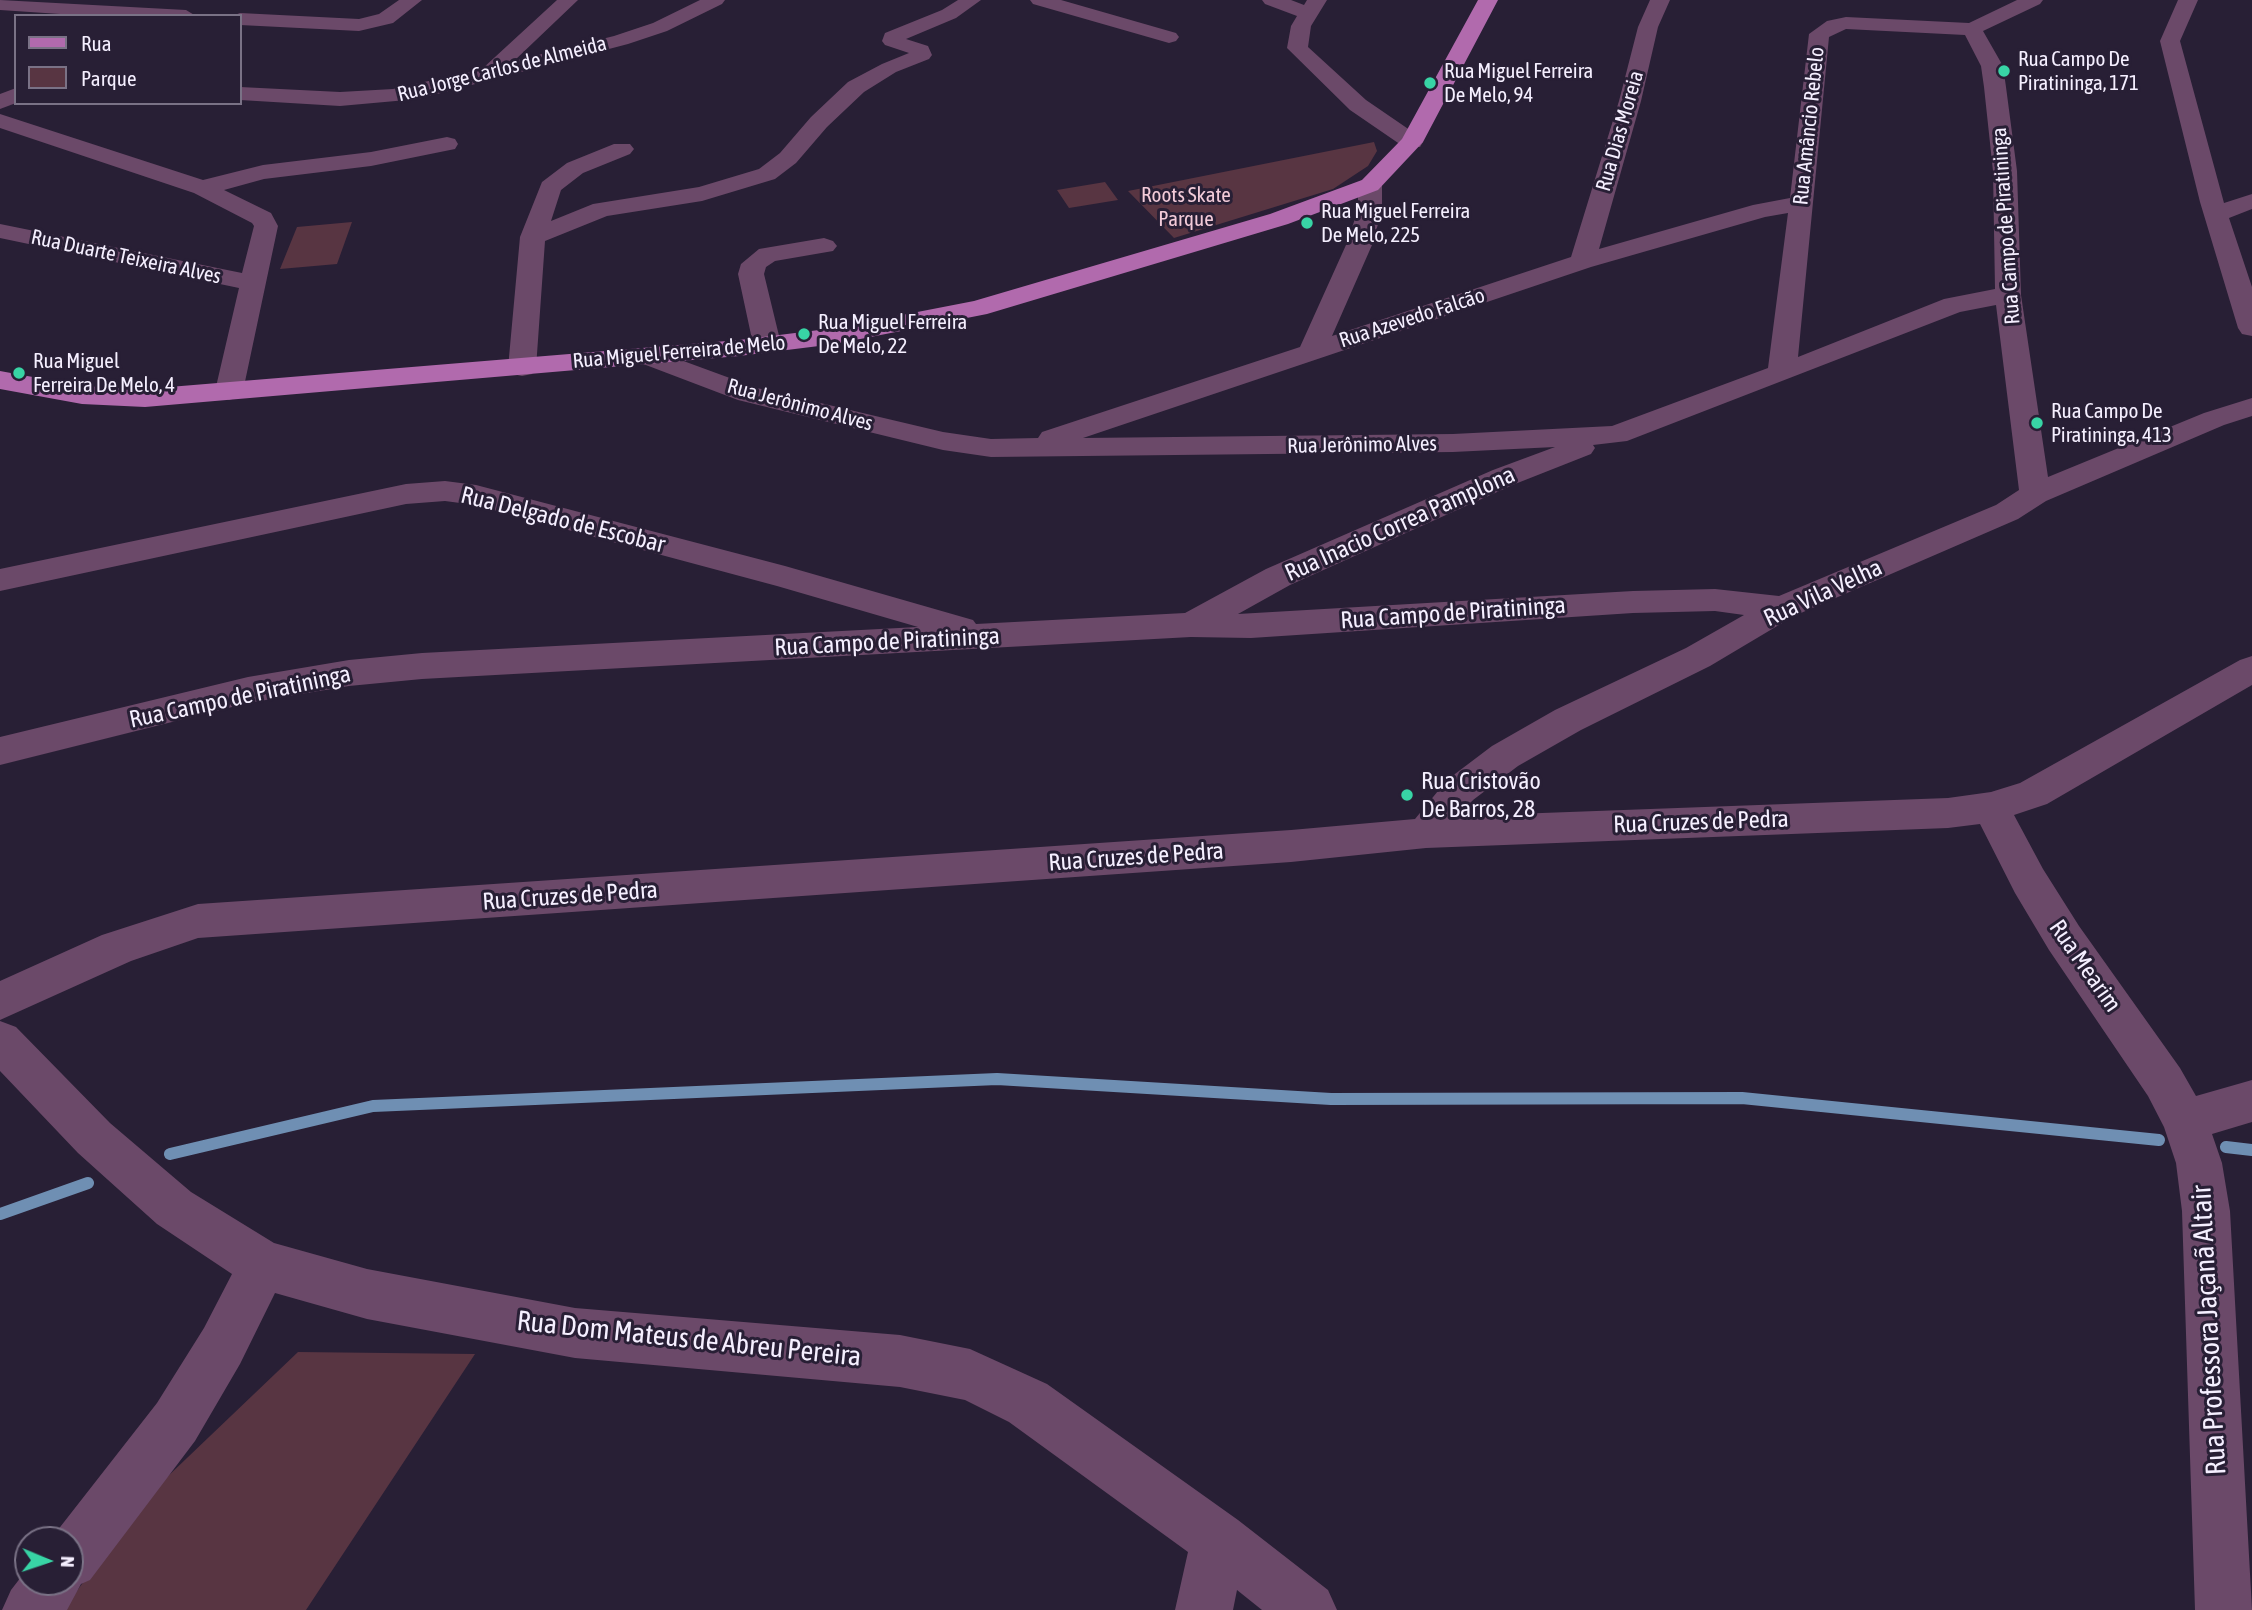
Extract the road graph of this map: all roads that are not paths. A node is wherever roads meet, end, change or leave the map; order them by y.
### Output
1 (412, 0) edge
2 (568, 0) edge
3 (715, 0) edge
4 (971, 0) edge
5 (1040, 0) edge
6 (1272, 0) edge
7 (1488, 0) edge
8 (1660, 0) edge
9 (2033, 0) edge
10 (2188, 0) edge
11 (74, 4) edge
12 (1313, 6) edge
13 (3, 7) edge
14 (167, 14) edge
15 (242, 19) edge
16 (1972, 29) junction
17 (1169, 37) dead end
18 (487, 75) junction
19 (242, 94) edge
20 (0, 121) edge
21 (1412, 142) junction
22 (447, 144) dead end
23 (622, 149) dead end
24 (1370, 185) junction
25 (202, 188) junction
26 (2252, 201) edge
27 (1802, 203) junction
28 (2216, 214) junction
29 (0, 231) edge
30 (533, 237) junction
31 (824, 246) dead end
32 (1582, 262) junction
33 (251, 283) junction
34 (2008, 295) junction
35 (2252, 328) edge
36 (767, 344) junction
37 (739, 348) junction
38 (1312, 350) junction
39 (648, 356) junction
40 (522, 368) junction
41 (1781, 373) junction
42 (699, 377) junction
43 (0, 380) edge
44 (229, 391) junction
45 (2252, 407) edge
46 (1616, 435) junction
47 (1026, 449) junction
48 (2035, 494) junction
49 (0, 580) edge
50 (1782, 608) junction
51 (1191, 625) junction
52 (997, 637) junction
53 (2252, 669) edge
54 (0, 751) edge
55 (1991, 807) junction
56 (1426, 833) junction
57 (0, 1001) edge
58 (0, 1041) edge
59 (2252, 1101) edge
60 (2185, 1121) junction
61 (263, 1265) junction
62 (1218, 1540) junction
63 (84, 1542) edge
64 (42, 1596) edge
65 (1292, 1604) edge
66 (31, 1610) edge
67 (1204, 1610) edge
68 (2224, 1610) edge

1 - 15 street
2 - 18 street
3 - 18 street, Rua Jorge Carlos de Almeida
4 - 30 street
5 - 17 street
6 - 12 street
7 - 21 main road, Rua Miguel Ferreira de Melo
8 - 32 street, Rua Dias Moreia
9 - 16 street
10 - 28 street
11 - 13 street
11 - 14 street
12 - 21 street
16 - 27 street, Rua Amâncio Rebelo
16 - 34 street, Rua Campo de Piratininga
18 - 19 street, Rua Jorge Carlos de Almeida
20 - 25 street
21 - 24 main road, Rua Miguel Ferreira de Melo
22 - 25 street
23 - 30 street
24 - 36 main road, Rua Miguel Ferreira de Melo
24 - 38 street
25 - 33 street
26 - 28 street
27 - 32 street, Rua Azevedo Falcão
27 - 41 street, Rua Amâncio Rebelo
28 - 35 street
29 - 33 street, Rua Duarte Teixeira Alves
30 - 40 street
31 - 36 street
32 - 38 street, Rua Azevedo Falcão
33 - 44 street
34 - 41 street, Rua Jerônimo Alves
34 - 48 street, Rua Campo de Piratininga
36 - 37 main road, Rua Miguel Ferreira de Melo
37 - 39 main road, Rua Miguel Ferreira de Melo
37 - 42 street, Rua Jerônimo Alves
38 - 47 street, Rua Azevedo Falcão
39 - 40 main road, Rua Miguel Ferreira de Melo
39 - 42 street, Rua Jerônimo Alves
40 - 44 main road, Rua Miguel Ferreira de Melo
41 - 46 street, Rua Jerônimo Alves
42 - 47 street, Rua Jerônimo Alves
43 - 44 main road, Rua Miguel Ferreira de Melo
45 - 48 street, Rua Vila Velha
46 - 47 street, Rua Jerônimo Alves
46 - 51 street, Rua Inacio Correa Pamplona
48 - 50 street, Rua Vila Velha
49 - 52 street, Rua Delgado de Escobar
50 - 51 street, Rua Campo de Piratininga
50 - 56 street, Rua Vila Velha
51 - 52 street, Rua Campo de Piratininga
52 - 54 street, Rua Campo de Piratininga
53 - 55 street, Rua Cruzes de Pedra
55 - 56 street, Rua Cruzes de Pedra
55 - 60 street, Rua Mearim
56 - 57 street, Rua Cruzes de Pedra
58 - 61 street, Rua Dom Mateus de Abreu Pereira
59 - 60 street
60 - 68 street, Rua Professora Jaçanã Altair
61 - 62 street, Rua Dom Mateus de Abreu Pereira
61 - 63 street
62 - 65 street, Rua Dom Mateus de Abreu Pereira
62 - 67 street
64 - 66 street

